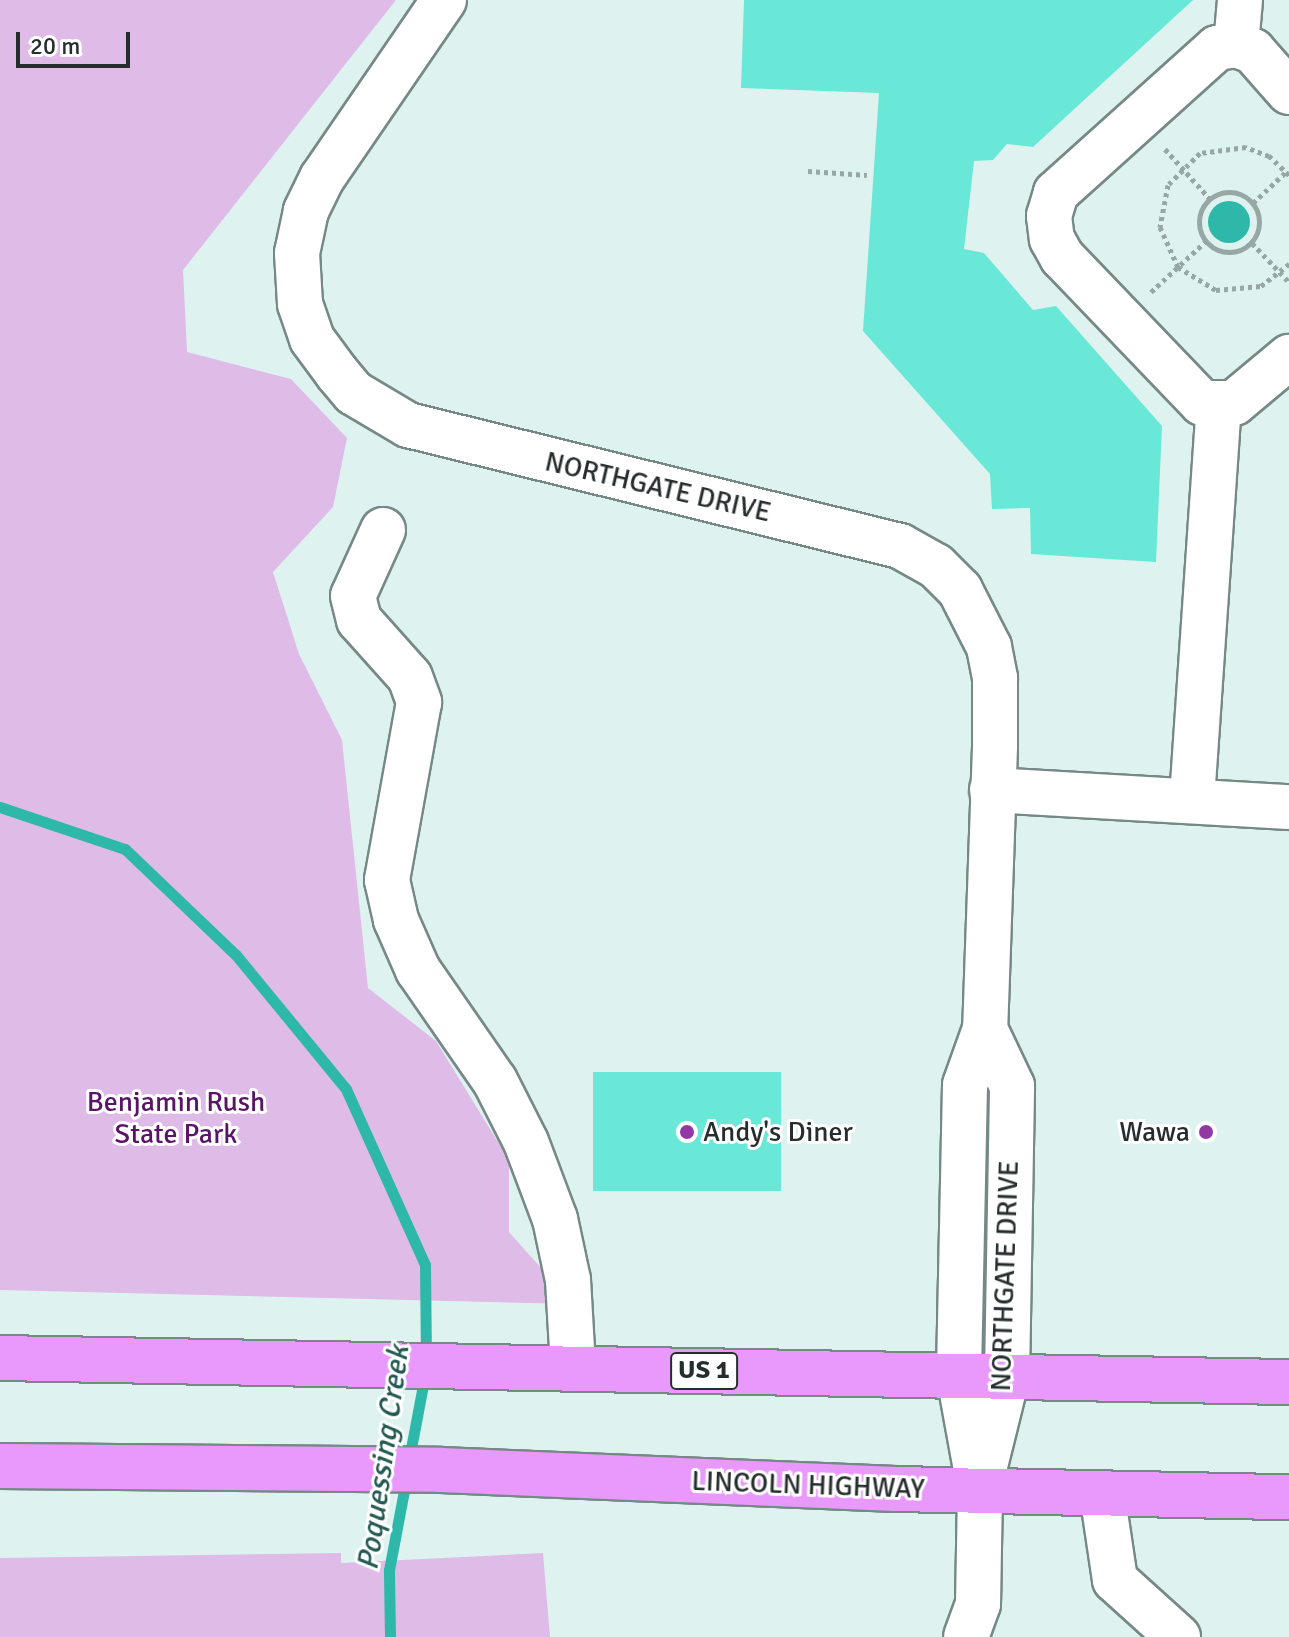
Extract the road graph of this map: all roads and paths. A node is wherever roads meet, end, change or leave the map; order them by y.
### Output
1 (444, 0) edge
2 (1240, 0) edge
3 (1236, 45) junction
4 (1289, 92) edge
5 (1138, 119) junction
6 (1181, 167) junction
7 (808, 171) dead end
8 (1288, 172) edge
9 (867, 175) dead end
10 (1210, 199) junction
11 (1253, 203) junction
12 (1206, 241) junction
13 (1252, 243) junction
14 (1289, 264) edge
15 (1178, 267) junction
16 (1281, 273) junction
17 (1289, 282) edge
18 (1120, 320) junction
19 (1289, 357) edge
20 (1219, 406) junction
21 (383, 530) dead end
22 (992, 790) junction
23 (1192, 799) junction
24 (1289, 807) edge
25 (985, 1029) junction
26 (0, 1358) edge
27 (573, 1368) junction
28 (959, 1376) junction
29 (1007, 1377) junction
30 (1289, 1382) edge
31 (0, 1466) edge
32 (980, 1491) junction
33 (1102, 1493) junction
34 (1289, 1497) edge
35 (966, 1637) edge
36 (1178, 1637) edge

1 - 22 lane, NORTHGATE DRIVE
2 - 3 lane
3 - 4 lane
3 - 5 lane
5 - 6 path
5 - 18 lane
6 - 8 path
6 - 10 path
6 - 15 path
7 - 9 path
8 - 11 path
10 - 11 path
10 - 12 path
11 - 13 path
12 - 13 path
12 - 15 path
13 - 16 path
14 - 16 path
15 - 16 path
15 - 18 path
16 - 17 path
18 - 20 lane
19 - 20 lane
20 - 23 lane
21 - 27 lane
22 - 23 lane
22 - 25 lane, NORTHGATE DRIVE
23 - 24 lane
25 - 28 lane, NORTHGATE DRIVE
25 - 29 lane, NORTHGATE DRIVE
26 - 27 highway, US 1
27 - 28 highway, US 1
28 - 29 highway, US 1
28 - 32 lane, NORTHGATE DRIVE
29 - 30 highway, US 1
29 - 32 lane, NORTHGATE DRIVE
31 - 32 highway, LINCOLN HIGHWAY
32 - 33 highway, LINCOLN HIGHWAY
32 - 35 lane
33 - 34 highway, LINCOLN HIGHWAY
33 - 36 lane

